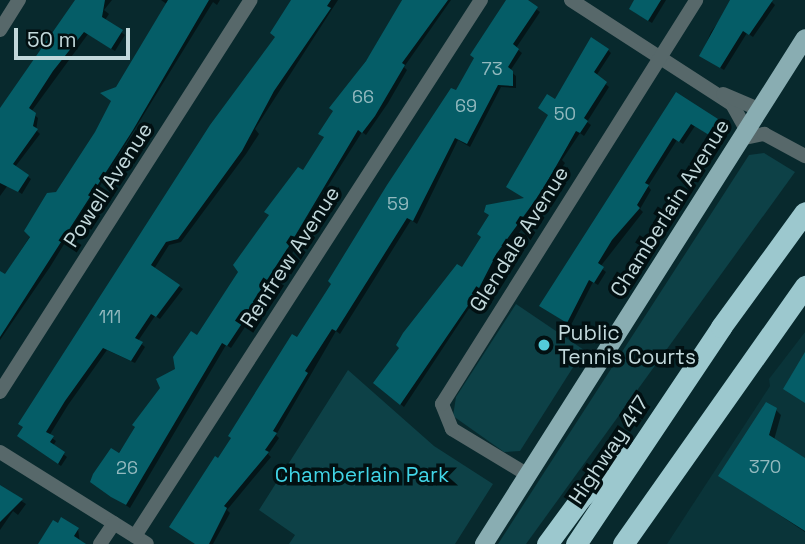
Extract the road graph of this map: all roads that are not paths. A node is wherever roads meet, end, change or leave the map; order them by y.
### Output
1 (19, 0) edge
2 (251, 0) edge
3 (481, 0) edge
4 (571, 0) edge
5 (696, 0) edge
6 (0, 30) edge
7 (805, 38) edge
8 (660, 58) junction
9 (718, 94) junction
10 (759, 109) junction
11 (743, 134) junction
12 (805, 156) edge
13 (805, 212) edge
14 (805, 285) edge
15 (805, 293) edge
16 (786, 312) junction
17 (0, 392) edge
18 (666, 408) junction
19 (0, 452) edge
20 (528, 475) junction
21 (114, 523) junction
22 (141, 540) edge
23 (100, 544) edge
24 (484, 544) edge
25 (547, 544) edge
26 (576, 544) edge
27 (623, 544) edge

1 - 6 street
2 - 17 street, Powell Avenue
3 - 22 street, Renfrew Avenue
4 - 8 street
5 - 8 street, Glendale Avenue
7 - 10 main road, Chamberlain Avenue
8 - 9 street
8 - 20 street, Glendale Avenue
9 - 10 street
9 - 11 street
10 - 11 main road, Chamberlain Avenue
11 - 12 street
11 - 20 main road, Chamberlain Avenue
13 - 18 highway, Highway 417
14 - 16 highway
15 - 16 highway
16 - 27 highway
18 - 25 highway
18 - 26 highway, Highway 417
19 - 21 street
20 - 24 main road, Chamberlain Avenue
21 - 22 street
21 - 23 street

